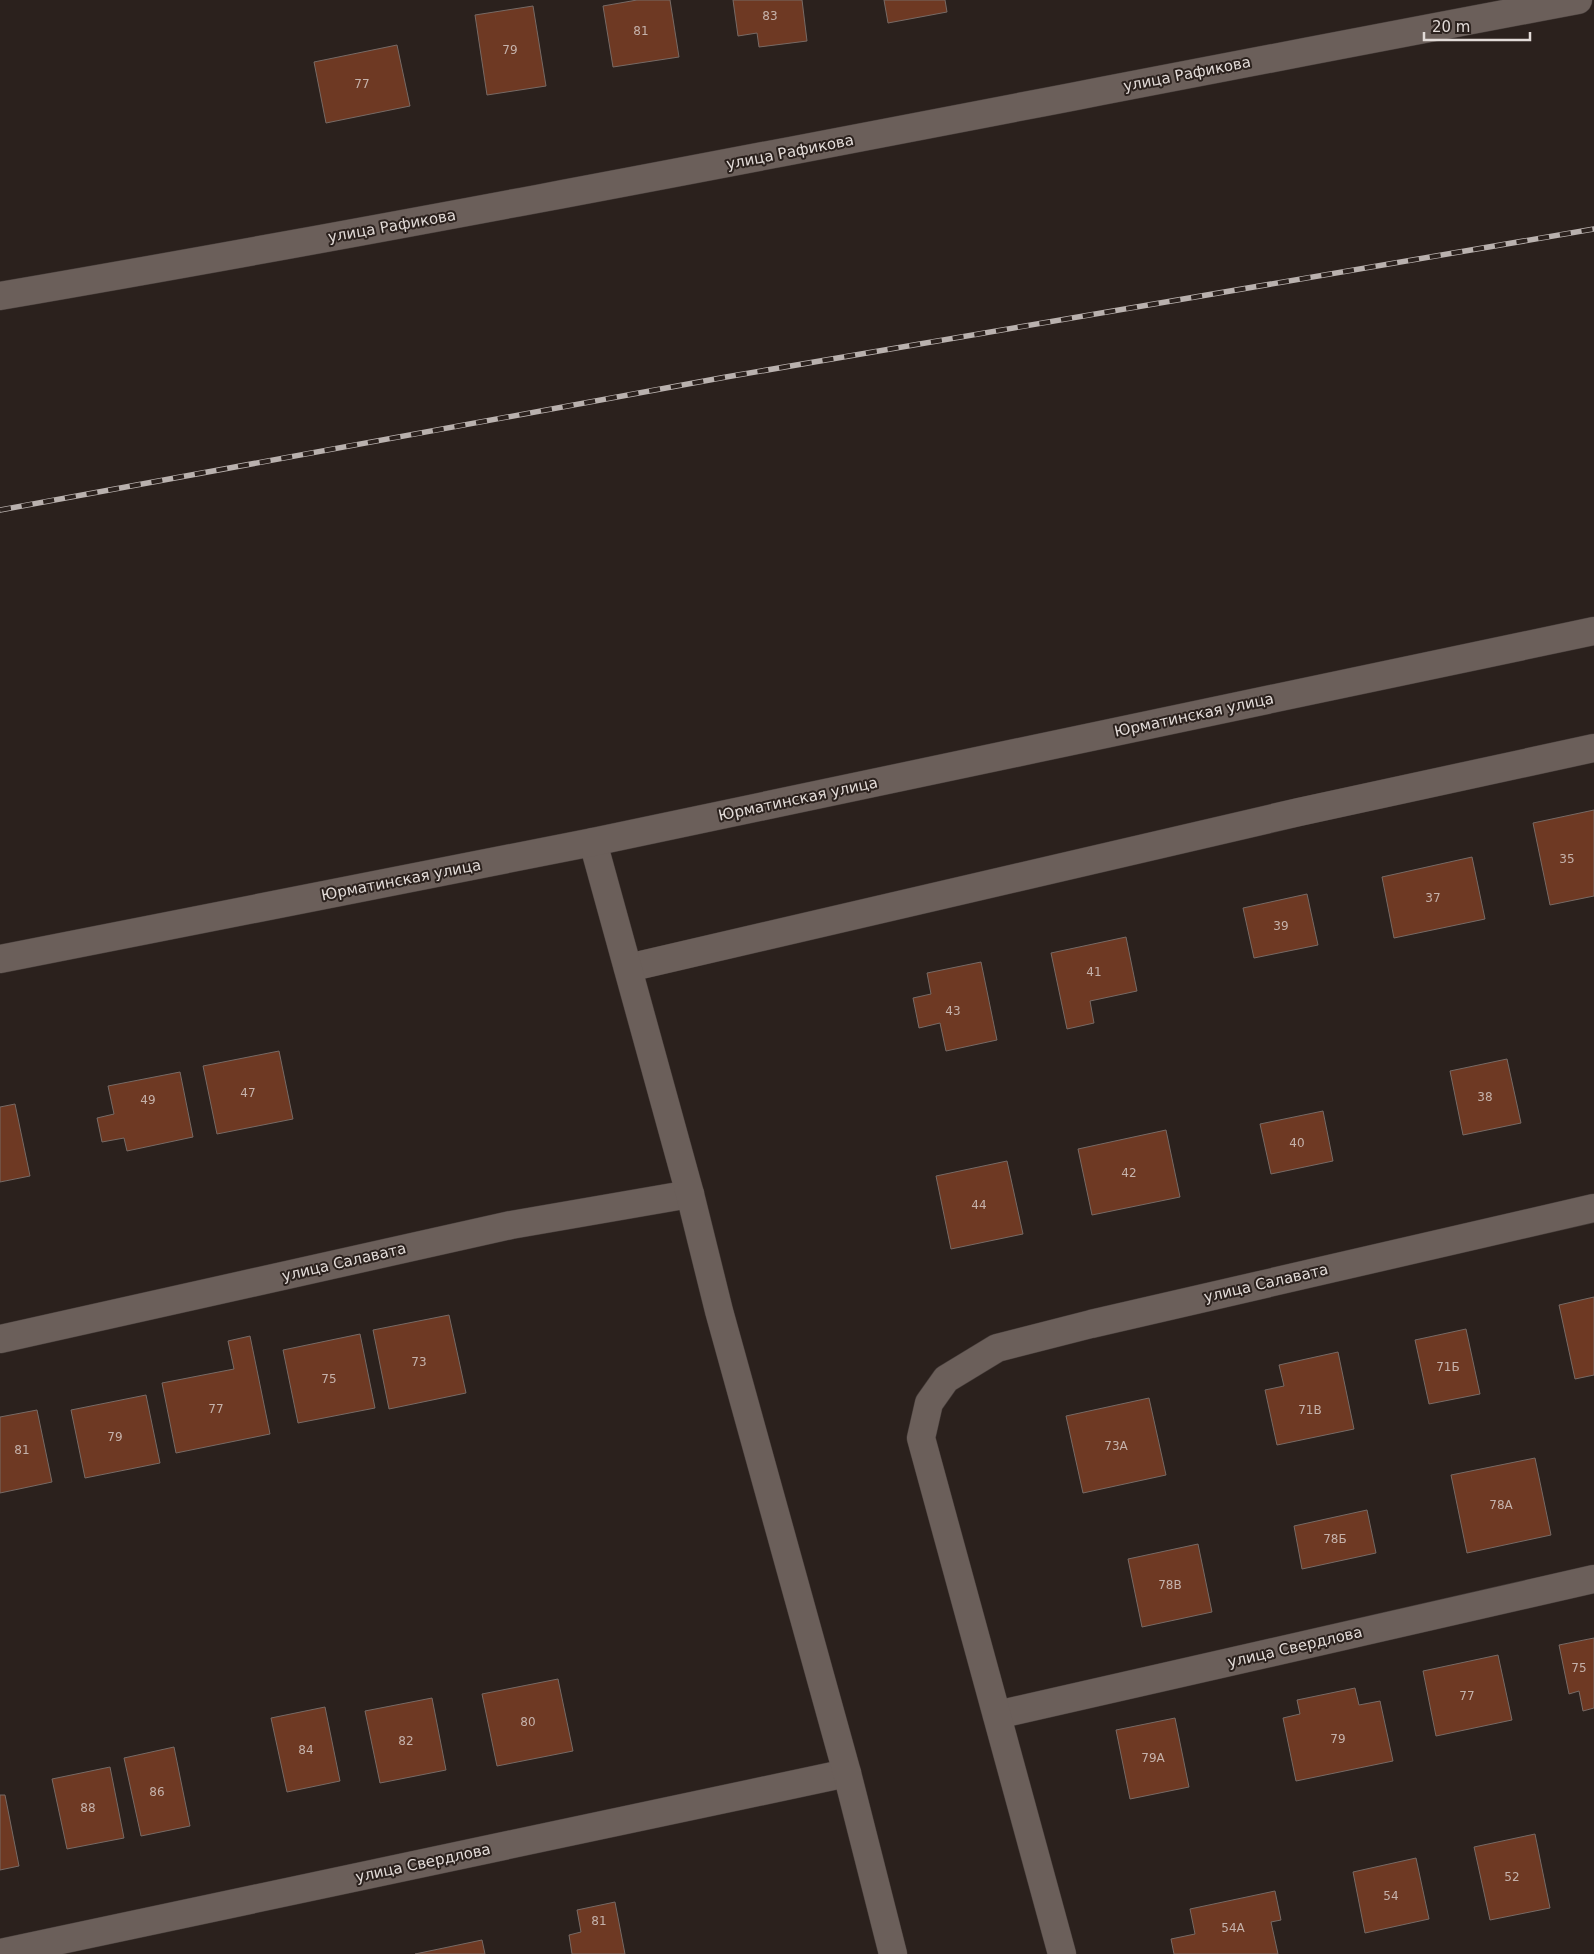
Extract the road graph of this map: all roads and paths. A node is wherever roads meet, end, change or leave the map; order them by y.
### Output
1 (1578, 0) edge
2 (0, 296) edge
3 (1594, 631) edge
4 (1594, 748) edge
5 (593, 842) junction
6 (0, 959) edge
7 (628, 968) junction
8 (690, 1194) junction
9 (1594, 1208) edge
10 (0, 1339) edge
11 (1594, 1579) edge
12 (997, 1715) junction
13 (847, 1773) junction
14 (0, 1953) edge
15 (894, 1954) edge
16 (1062, 1954) edge

1 - 2 street, улица Рафикова
3 - 5 street, Юрматинская улица
4 - 7 street
5 - 6 street, Юрматинская улица
5 - 7 street
7 - 8 street
8 - 10 street, улица Салавата
8 - 13 street
9 - 12 street, улица Салавата
11 - 12 street, улица Свердлова
12 - 16 street
13 - 14 street, улица Свердлова
13 - 15 street

